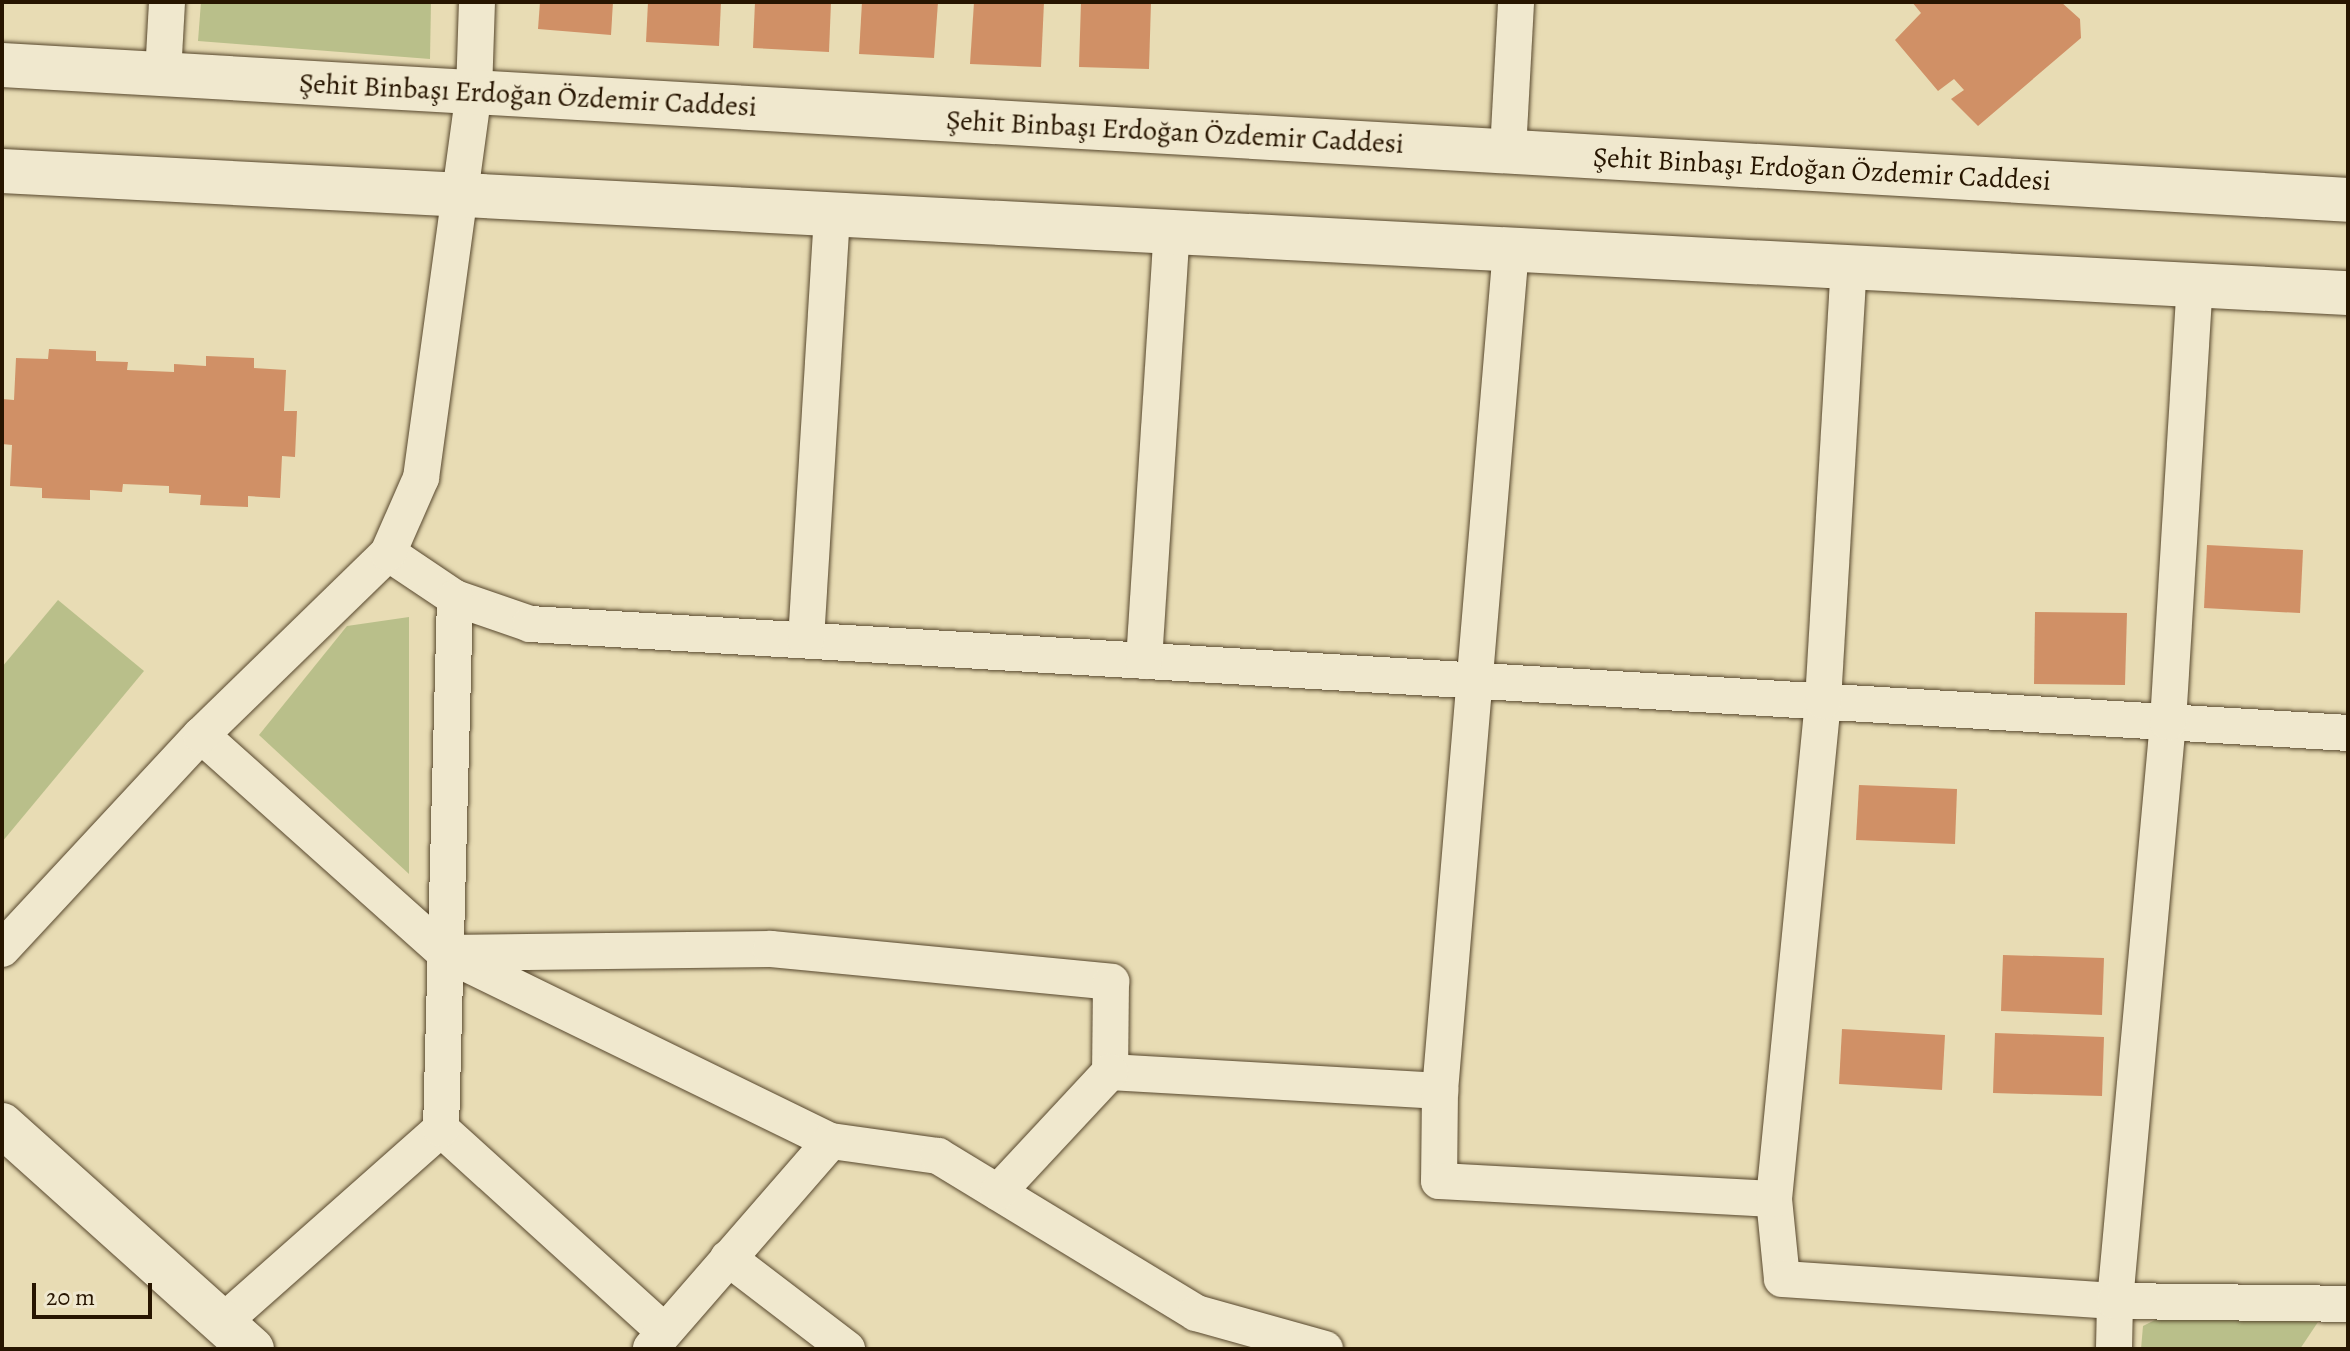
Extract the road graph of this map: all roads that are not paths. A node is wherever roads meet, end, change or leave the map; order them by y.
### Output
1 (167, 2) edge
2 (477, 2) edge
3 (1516, 2) edge
4 (2, 65) edge
5 (163, 74) junction
6 (474, 92) junction
7 (1508, 151) junction
8 (2, 171) edge
9 (461, 195) junction
10 (2348, 200) edge
11 (832, 214) junction
12 (1172, 232) junction
13 (1511, 249) junction
14 (1849, 267) junction
15 (2195, 285) junction
16 (2348, 293) edge
17 (388, 553) junction
18 (455, 598) junction
19 (806, 640) junction
20 (1144, 661) junction
21 (1477, 681) junction
22 (1823, 701) junction
23 (2168, 722) junction
24 (2348, 733) edge
25 (201, 735) junction
26 (2, 949) edge
27 (445, 953) junction
28 (1110, 1072) junction
29 (1440, 1091) junction
30 (2, 1125) edge
31 (441, 1129) junction
32 (831, 1141) junction
33 (998, 1192) junction
34 (1774, 1199) junction
35 (728, 1258) junction
36 (2115, 1301) junction
37 (2348, 1304) edge
38 (238, 1335) edge
39 (657, 1340) edge
40 (847, 1349) edge
41 (1325, 1349) edge
42 (2114, 1349) edge

1 - 5 street
2 - 6 street
3 - 7 street
4 - 5 main road, Şehit Binbaşı Erdoğan Özdemir Caddesi
5 - 6 main road, Şehit Binbaşı Erdoğan Özdemir Caddesi
6 - 7 main road, Şehit Binbaşı Erdoğan Özdemir Caddesi
6 - 9 street
7 - 10 main road, Şehit Binbaşı Erdoğan Özdemir Caddesi
8 - 9 main road
9 - 11 main road
9 - 17 street
11 - 12 main road
11 - 19 street
12 - 13 main road
12 - 20 street
13 - 14 main road
13 - 21 street
14 - 15 main road
14 - 22 street
15 - 16 main road
15 - 23 street
17 - 18 street
17 - 25 street
18 - 19 street
18 - 27 street
19 - 20 street
20 - 21 street
21 - 22 street
21 - 29 street
22 - 23 street
22 - 34 street
23 - 24 street
23 - 36 street
25 - 26 street
25 - 27 street
27 - 28 street
27 - 31 street
27 - 32 street
28 - 29 street
28 - 33 street
29 - 34 street
30 - 38 main road
31 - 38 street
31 - 39 street
32 - 33 street
32 - 35 street
33 - 41 street
34 - 36 street
35 - 39 street
35 - 40 street
36 - 37 street
36 - 42 street

